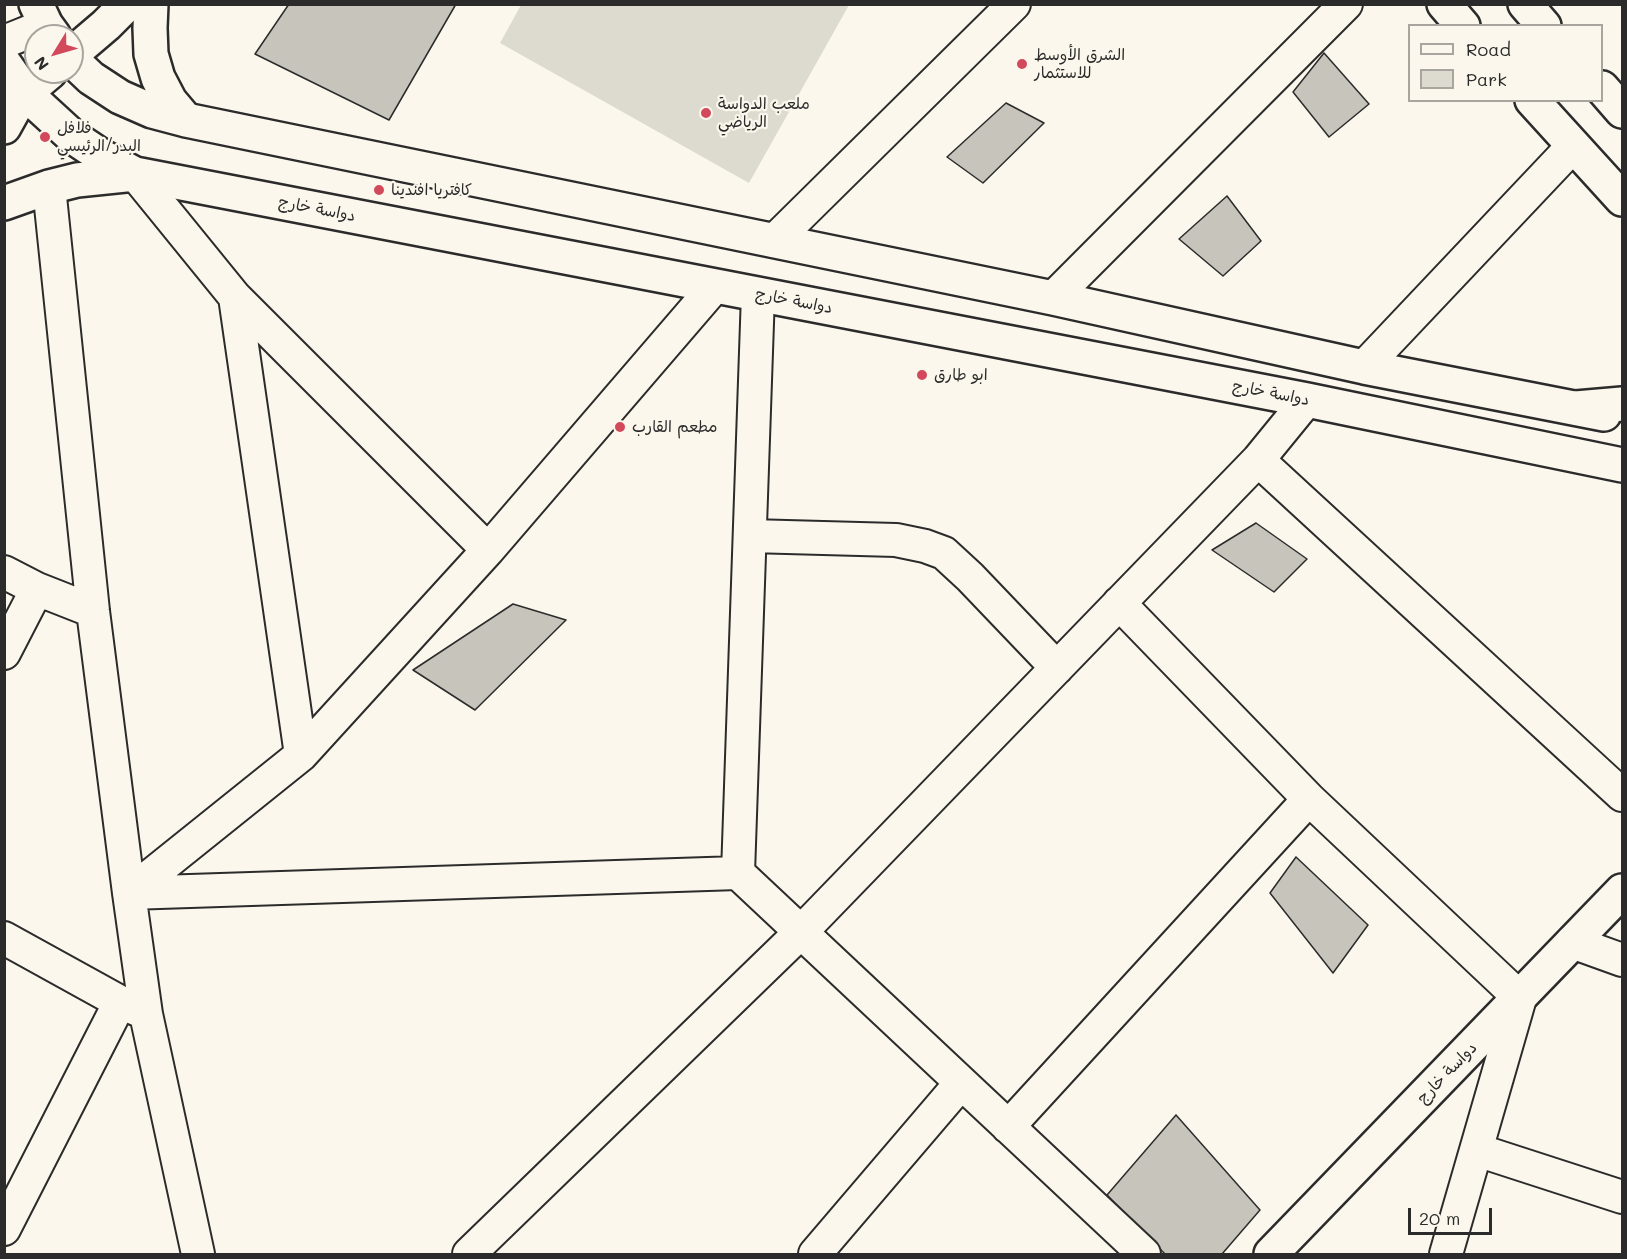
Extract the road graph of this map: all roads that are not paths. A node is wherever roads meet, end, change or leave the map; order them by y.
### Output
1 (127, 4) edge
2 (151, 4) edge
3 (1014, 4) edge
4 (1346, 4) edge
5 (1444, 4) edge
6 (1525, 4) edge
7 (45, 22) edge
8 (1461, 24) edge
9 (1542, 24) edge
10 (4, 42) edge
11 (84, 44) edge
12 (4, 63) edge
13 (84, 71) edge
14 (36, 84) edge
15 (25, 93) junction
16 (1534, 102) edge
17 (186, 120) junction
18 (4, 127) edge
19 (1573, 146) junction
20 (135, 174) junction
21 (49, 186) junction
22 (1623, 199) edge
23 (4, 203) edge
24 (774, 241) junction
25 (715, 286) junction
26 (758, 294) junction
27 (235, 297) junction
28 (1053, 298) junction
29 (1364, 367) junction
30 (1307, 400) junction
31 (1623, 404) edge
32 (1576, 408) junction
33 (1623, 418) edge
34 (1258, 460) junction
35 (1623, 465) edge
36 (750, 536) junction
37 (488, 550) junction
38 (4, 572) edge
39 (37, 589) junction
40 (1119, 603) junction
41 (93, 611) junction
42 (4, 653) edge
43 (1057, 668) junction
44 (301, 755) junction
45 (1623, 795) edge
46 (1309, 800) junction
47 (738, 873) junction
48 (1623, 891) edge
49 (129, 893) junction
50 (801, 932) junction
51 (4, 938) edge
52 (1572, 942) junction
53 (1623, 960) edge
54 (1520, 998) junction
55 (133, 1008) junction
56 (961, 1083) junction
57 (1008, 1126) junction
58 (1477, 1150) junction
59 (1623, 1197) edge
60 (4, 1229) edge
61 (198, 1254) edge
62 (469, 1254) edge
63 (815, 1254) edge
64 (1144, 1254) edge
65 (1271, 1254) edge
66 (1446, 1254) edge

1 - 11 street
2 - 17 street
3 - 24 street
4 - 28 street
5 - 8 street
6 - 9 street
7 - 10 street
12 - 15 street, دواسة خارج
13 - 17 street
14 - 15 street
15 - 18 street
15 - 20 street, دواسة خارج
16 - 19 street
17 - 24 street
19 - 22 street
19 - 29 street
20 - 21 street
20 - 25 street, دواسة خارج
20 - 27 street
21 - 23 street
21 - 41 street
24 - 28 street
25 - 26 street, دواسة خارج
25 - 37 street
26 - 30 street, دواسة خارج
26 - 36 street
27 - 37 street
27 - 44 street
28 - 29 street
29 - 32 street
30 - 34 street
30 - 35 street, دواسة خارج
31 - 32 street
32 - 33 street
34 - 40 street
34 - 45 street
36 - 43 street
36 - 47 street
37 - 44 street
38 - 39 street
39 - 41 street
39 - 42 street
40 - 43 street
40 - 46 street
41 - 49 street
43 - 50 street
44 - 49 street
46 - 54 street
46 - 57 street
47 - 49 street
47 - 50 street
48 - 52 street, دواسة خارج
49 - 55 street
50 - 56 street
50 - 62 street
51 - 55 street
52 - 53 street
52 - 54 street, دواسة خارج
54 - 58 street
54 - 65 street, دواسة خارج
55 - 60 street
55 - 61 street
56 - 57 street
56 - 63 street
57 - 64 street
58 - 59 street
58 - 66 street

